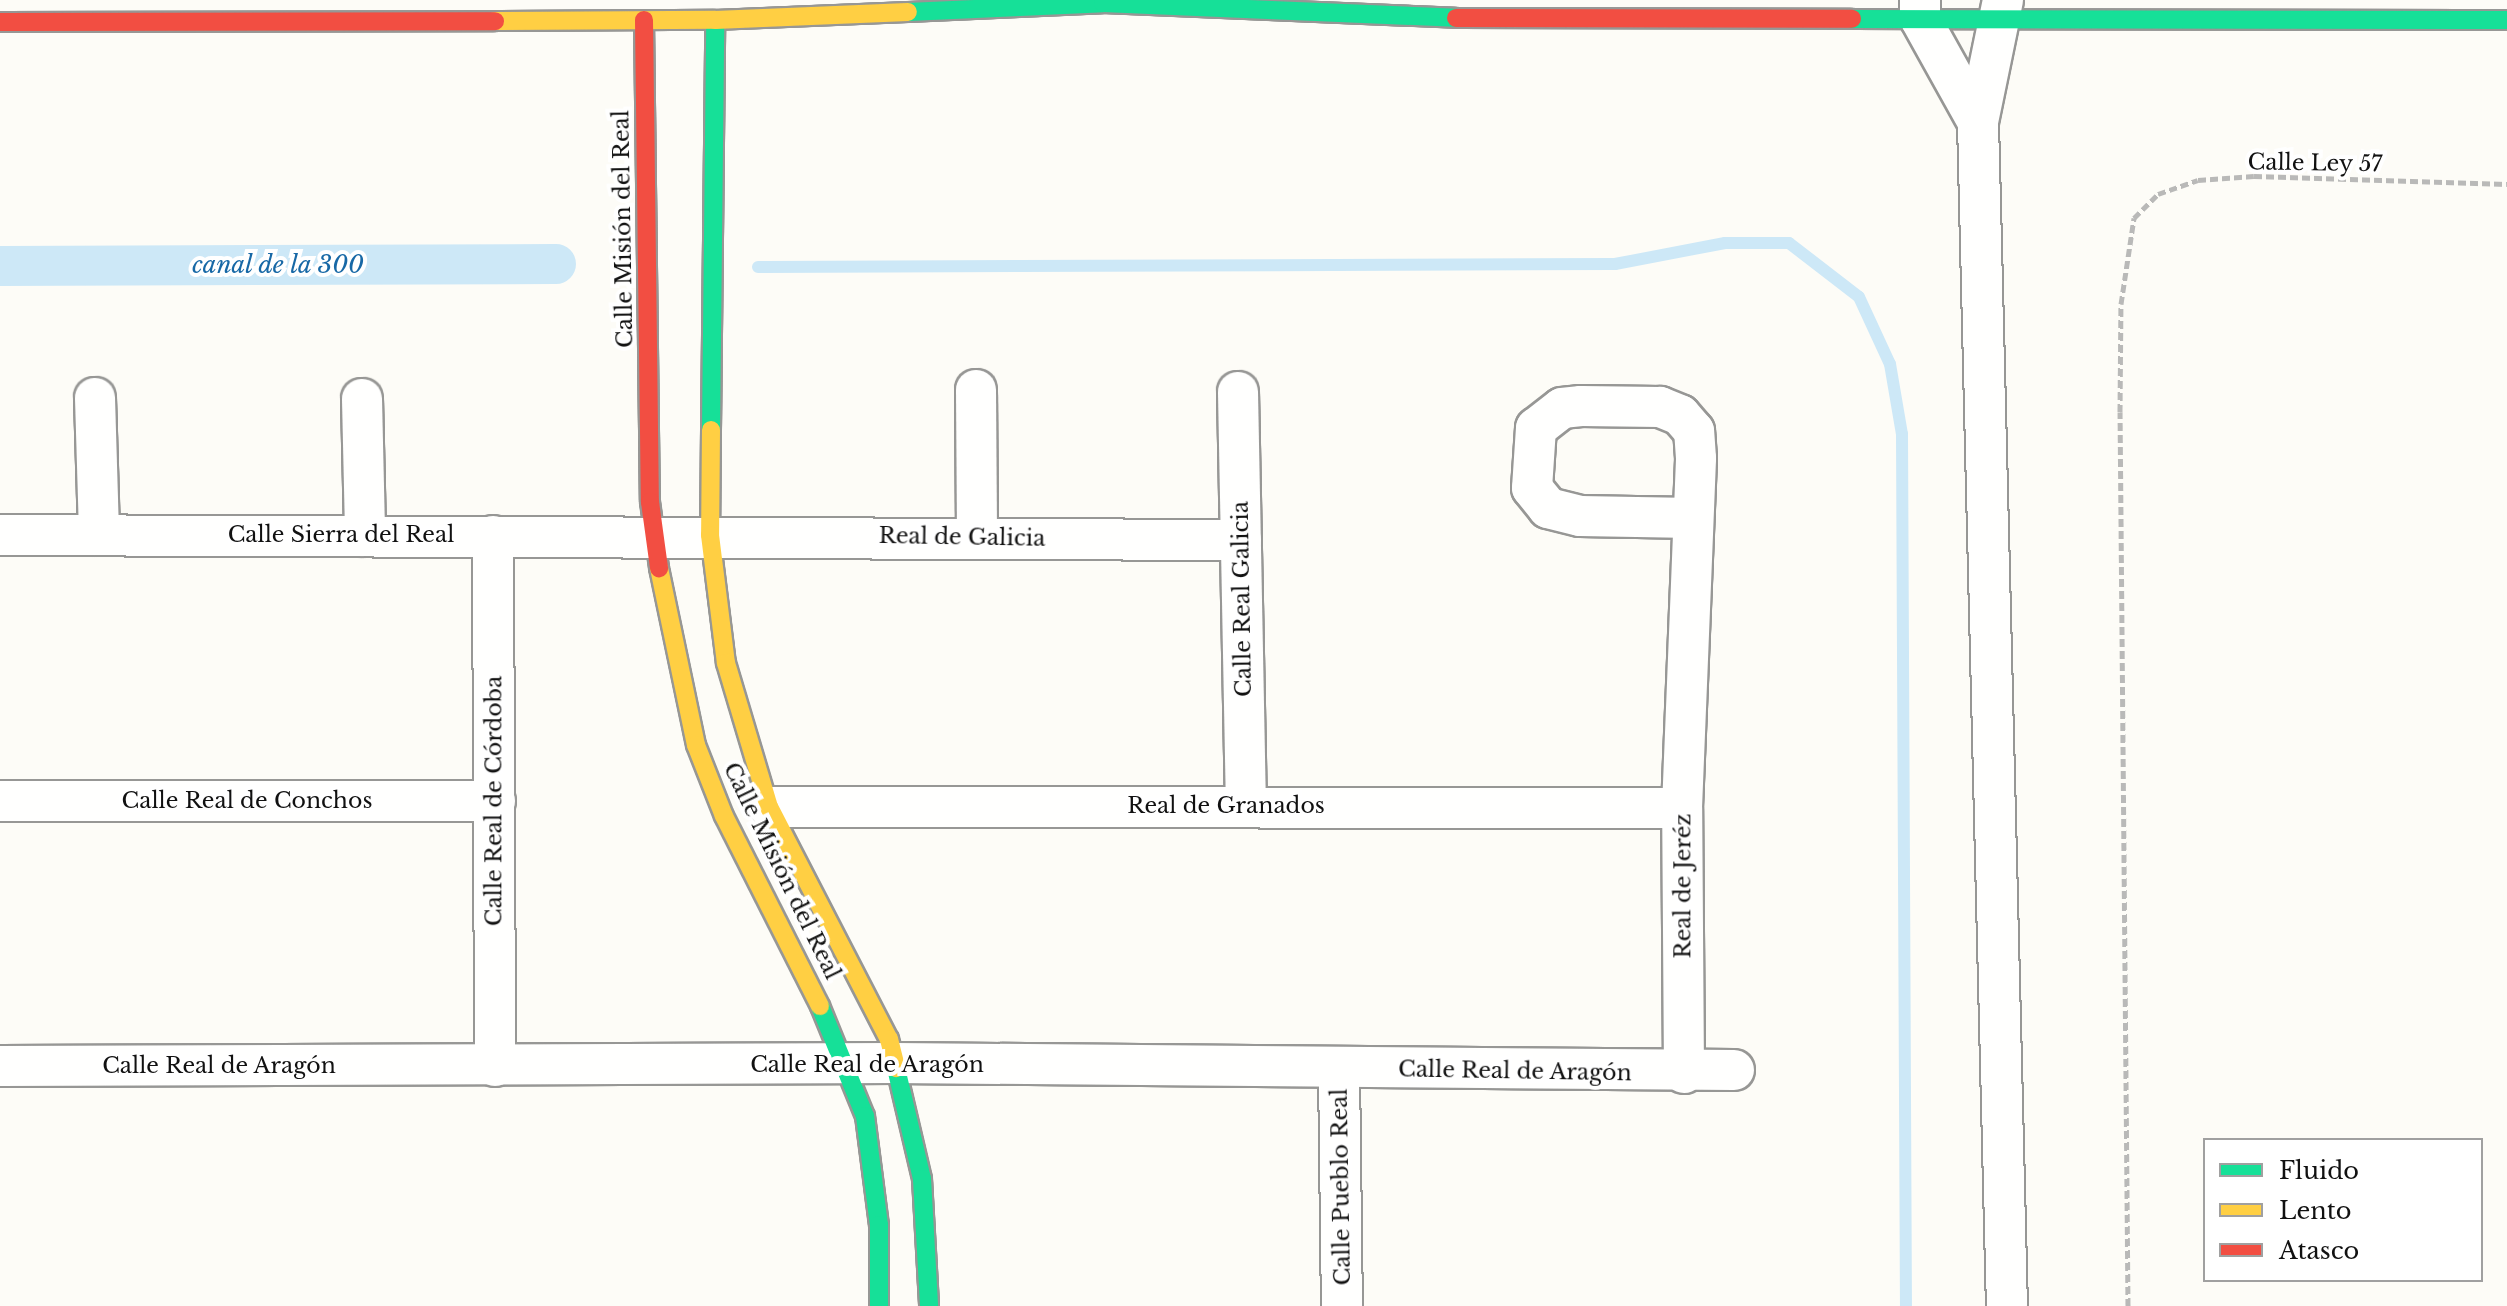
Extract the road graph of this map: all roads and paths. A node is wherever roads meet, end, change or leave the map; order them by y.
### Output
1 (1811, 0) edge
2 (1106, 2) edge
3 (1920, 9) edge
4 (2003, 9) edge
5 (1851, 19) junction
6 (644, 20) junction
7 (715, 20) junction
8 (2507, 20) edge
9 (0, 22) edge
10 (1978, 122) junction
11 (2507, 184) edge
12 (976, 390) dead end
13 (1238, 392) dead end
14 (95, 398) dead end
15 (362, 399) dead end
16 (1693, 518) junction
17 (0, 535) edge
18 (99, 535) junction
19 (365, 536) junction
20 (493, 536) junction
21 (682, 536) junction
22 (977, 538) junction
23 (1241, 540) junction
24 (0, 801) edge
25 (495, 801) junction
26 (1246, 806) junction
27 (769, 807) junction
28 (1682, 808) junction
29 (895, 1063) junction
30 (847, 1065) junction
31 (0, 1066) edge
32 (495, 1066) junction
33 (1339, 1068) junction
34 (1734, 1070) dead end
35 (1684, 1073) junction
36 (879, 1306) edge
37 (929, 1306) edge
38 (1342, 1306) edge
39 (2007, 1306) edge
40 (2128, 1306) edge

1 - 5 street
2 - 5 street
2 - 7 street
3 - 4 street
3 - 5 street
3 - 10 street
4 - 8 street
4 - 10 street
6 - 7 street
6 - 9 street
6 - 21 street, Calle Misión del Real
7 - 21 street, Calle Misión del Real
10 - 39 street
11 - 40 path, Calle Ley 57
12 - 22 street
13 - 23 street, Calle Real Galicia
14 - 18 street
15 - 19 street
16 - 16 street
16 - 28 street, Real de Jeréz
17 - 18 street, Calle Sierra del Real
18 - 19 street, Calle Sierra del Real
19 - 20 street, Calle Sierra del Real
20 - 21 street, Calle Sierra del Real
20 - 25 street, Calle Real de Córdoba
21 - 22 street, Real de Galicia
21 - 27 street, Calle Misión del Real
21 - 30 street, Calle Misión del Real
22 - 23 street, Real de Galicia
23 - 26 street, Calle Real Galicia
24 - 25 street, Calle Real de Conchos
25 - 32 street, Calle Real de Córdoba
26 - 27 street, Real de Granados
26 - 28 street, Real de Granados
27 - 29 street, Calle Misión del Real
28 - 35 street, Real de Jeréz
29 - 30 street, Calle Real de Aragón
29 - 33 street, Calle Real de Aragón
29 - 37 street, Calle Misión del Real
30 - 32 street, Calle Real de Aragón
30 - 36 street, Calle Misión del Real
31 - 32 street, Calle Real de Aragón
33 - 35 street, Calle Real de Aragón
33 - 38 street, Calle Pueblo Real
34 - 35 street, Calle Real de Aragón

